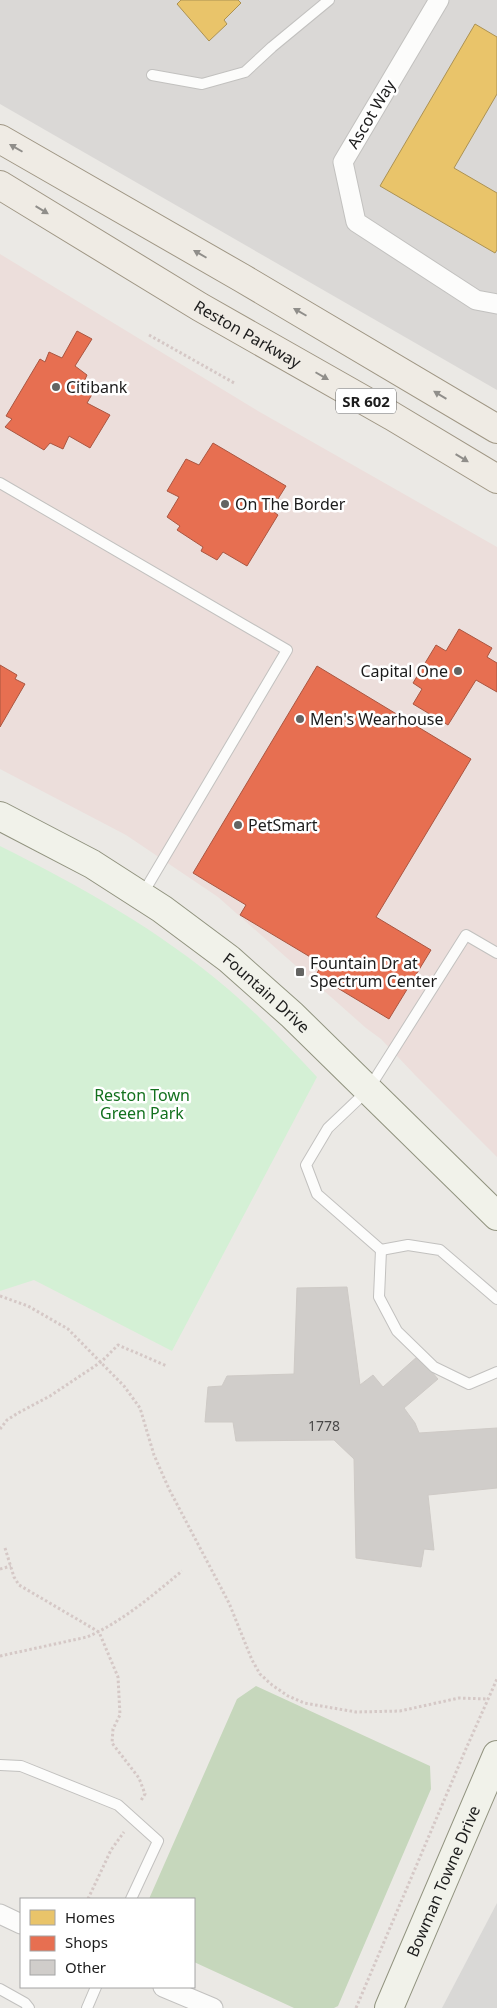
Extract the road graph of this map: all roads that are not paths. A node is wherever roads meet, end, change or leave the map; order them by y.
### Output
1 (329, 0) edge
2 (439, 0) edge
3 (152, 75) dead end
4 (0, 139) edge
5 (0, 185) edge
6 (497, 304) edge
7 (497, 429) edge
8 (497, 479) edge
9 (0, 483) edge
10 (0, 816) edge
11 (141, 896) junction
12 (497, 954) edge
13 (368, 1090) junction
14 (497, 1216) edge
15 (381, 1250) junction
16 (497, 1300) edge
17 (497, 1372) edge
18 (497, 1755) edge
19 (0, 1765) edge
20 (131, 1898) edge
21 (0, 1914) edge
22 (20, 1924) edge
23 (96, 1988) edge
24 (165, 1988) edge
25 (0, 1989) edge
26 (209, 2007) edge
27 (29, 2008) edge
28 (87, 2008) edge
29 (389, 2008) edge

1 - 3 lane
2 - 6 street, Ascot Way
7 -> 4 main road, SR 602
5 -> 8 main road, Reston Parkway / SR 602
9 - 11 lane
10 - 11 street, Fountain Drive
11 - 13 street, Fountain Drive
12 - 13 lane
13 - 14 street, Fountain Drive
13 - 15 lane
15 - 16 lane
15 - 17 lane
18 - 29 street, Bowman Towne Drive
19 - 20 lane
21 - 22 street
23 - 28 lane
24 - 26 street
25 - 27 lane

